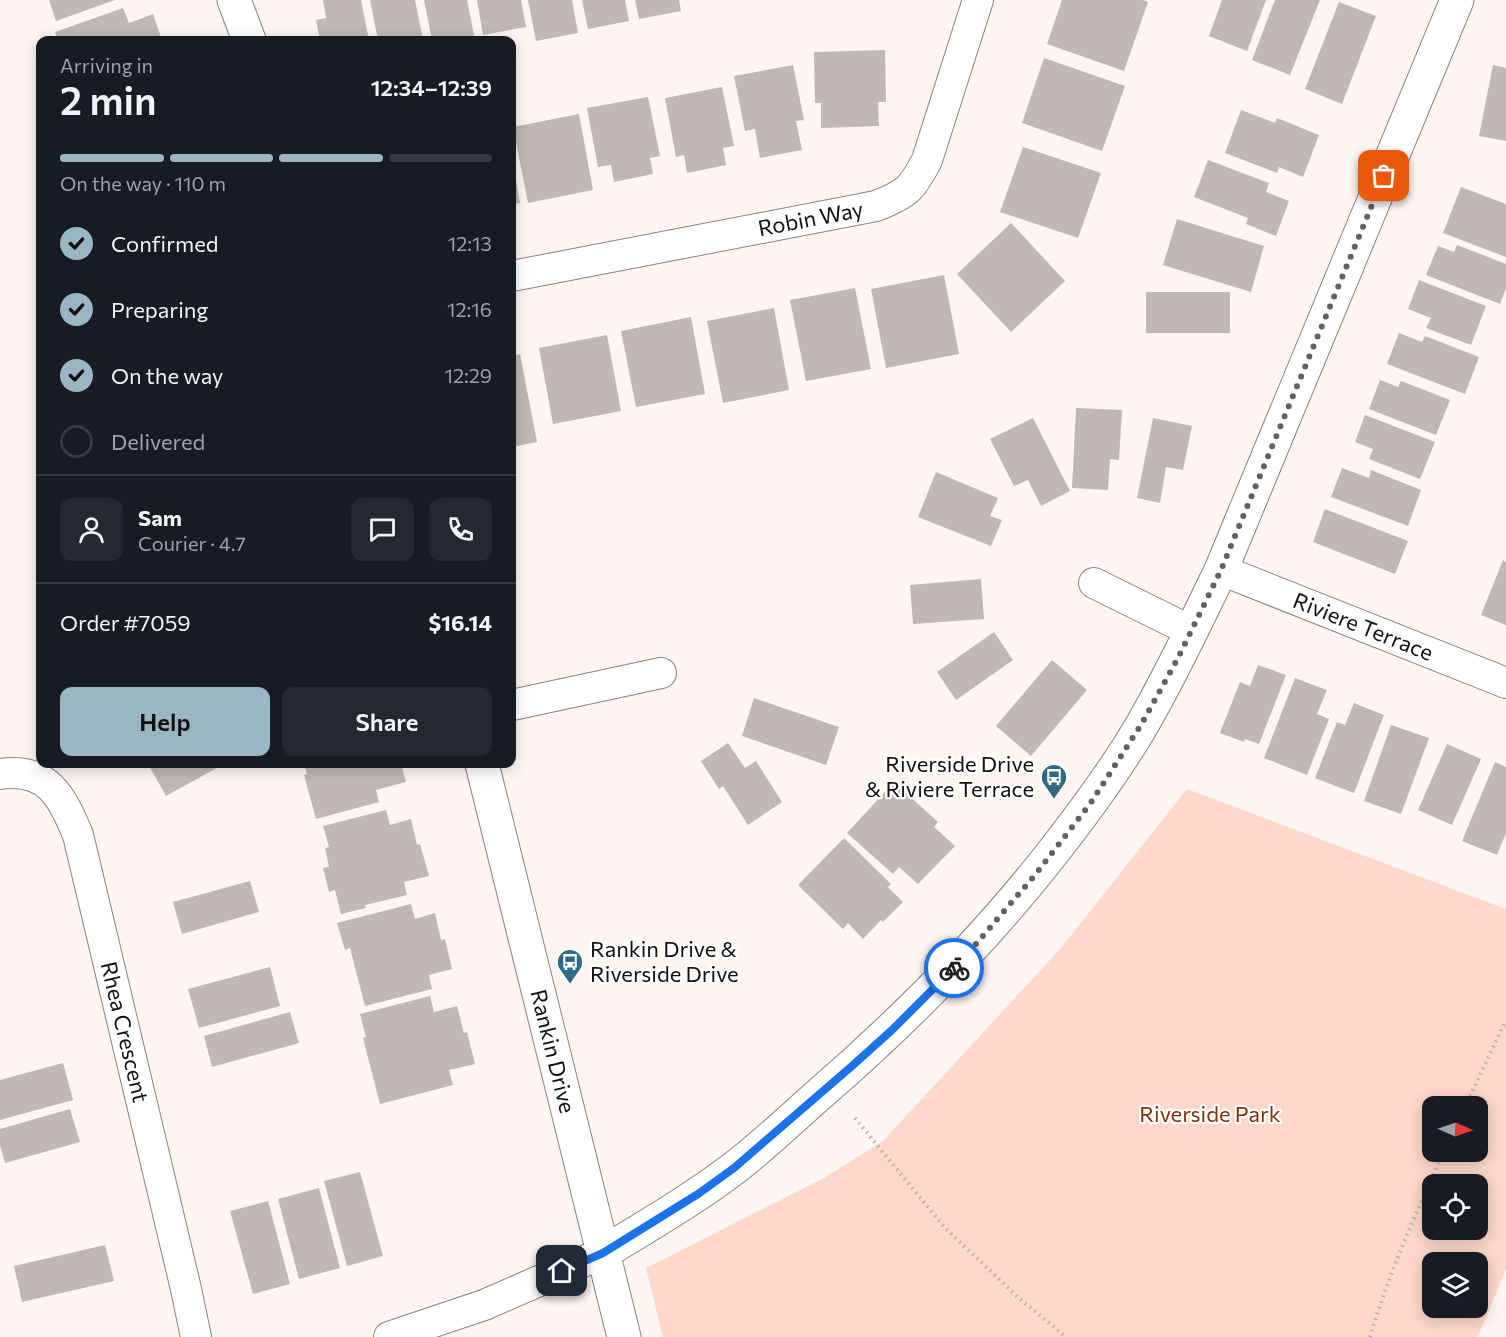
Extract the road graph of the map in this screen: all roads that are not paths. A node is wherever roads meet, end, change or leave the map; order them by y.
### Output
1 (234, 0) edge
2 (978, 0) edge
3 (1457, 0) edge
4 (248, 36) edge
5 (516, 275) edge
6 (1221, 570) junction
7 (1094, 583) dead end
8 (1191, 631) junction
9 (660, 673) dead end
10 (1506, 683) edge
11 (516, 704) edge
12 (483, 768) edge
13 (0, 774) edge
14 (603, 1253) junction
15 (196, 1337) edge
16 (389, 1337) edge
17 (624, 1337) edge

1 - 4 street
2 - 5 street, Robin Way
3 - 6 street
6 - 8 street
6 - 10 street, Riviere Terrace
7 - 8 street
8 - 14 street
9 - 11 street
12 - 14 street, Rankin Drive
13 - 15 street, Rhea Crescent
14 - 16 street
14 - 17 street, Rankin Drive

